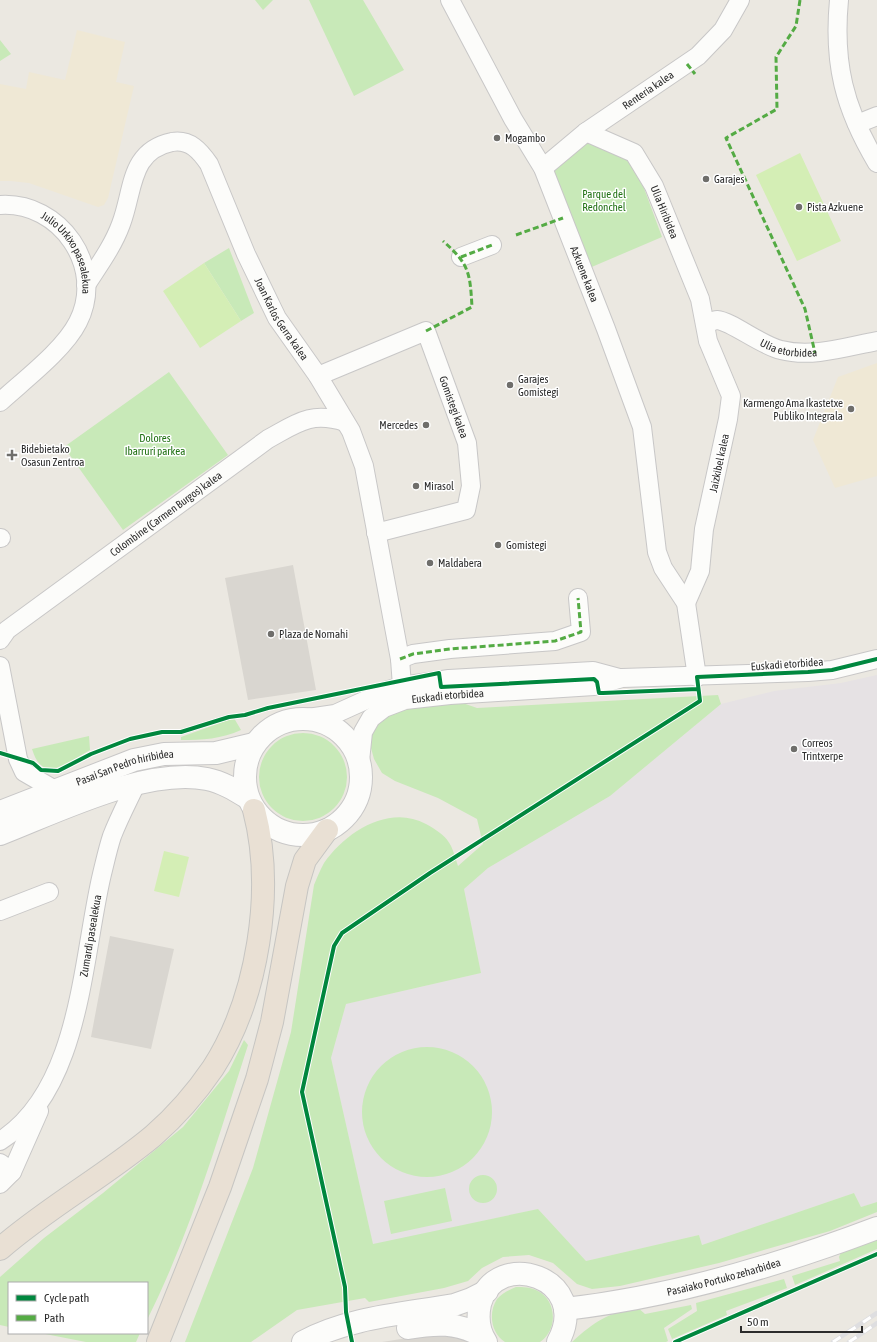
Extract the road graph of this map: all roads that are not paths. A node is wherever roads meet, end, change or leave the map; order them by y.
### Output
1 (450, 0) edge
2 (740, 0) edge
3 (839, 0) edge
4 (877, 116) edge
5 (857, 124) junction
6 (586, 132) junction
7 (877, 163) edge
8 (543, 168) junction
9 (0, 205) edge
10 (492, 245) dead end
11 (461, 256) dead end
12 (86, 285) junction
13 (706, 324) junction
14 (877, 341) edge
15 (318, 376) junction
16 (0, 402) edge
17 (345, 422) junction
18 (376, 533) junction
19 (663, 568) junction
20 (700, 571) junction
21 (578, 598) dead end
22 (686, 603) junction
23 (0, 640) edge
24 (400, 659) junction
25 (877, 659) edge
26 (0, 666) edge
27 (697, 677) junction
28 (622, 678) junction
29 (402, 686) junction
30 (308, 718) junction
31 (254, 744) junction
32 (360, 761) junction
33 (136, 784) junction
34 (55, 790) junction
35 (251, 804) junction
36 (0, 812) edge
37 (327, 830) junction
38 (0, 834) edge
39 (49, 892) dead end
40 (0, 911) edge
41 (48, 1090) junction
42 (0, 1141) edge
43 (4, 1173) edge
44 (877, 1228) edge
45 (0, 1249) edge
46 (487, 1291) junction
47 (565, 1309) junction
48 (484, 1339) edge
49 (158, 1342) edge
50 (303, 1342) edge
51 (336, 1342) edge
52 (558, 1342) edge

1 - 8 street, Azkuene kalea
2 - 6 street, Renteria kalea
3 - 5 street
4 - 5 street
5 - 7 street
6 - 8 street, Renteria kalea
6 - 13 street, Ulia Hiribidea
8 - 19 street, Azkuene kalea
9 - 12 street, Julio Urkixo pasealekua
10 - 11 street
12 - 15 street, Joan Karlos Gerra kalea
12 - 16 street, Julio Urkixo pasealekua
13 - 14 street, Ulia etorbidea
13 - 20 street, Jaizkibel kalea
15 - 17 street, Joan Karlos Gerra kalea
15 - 18 street, Gomistegi kalea
17 - 18 street, Joan Karlos Gerra kalea
17 - 23 street, Colombine (Carmen Burgos) kalea
18 - 24 street, Joan Karlos Gerra kalea
19 - 20 street
19 - 22 street, Azkuene kalea
20 - 22 street, Jaizkibel kalea
21 - 24 street
22 - 27 street
24 - 29 street, Joan Karlos Gerra kalea
25 - 27 street, Euskadi etorbidea
26 - 34 street
27 - 28 street, Euskadi etorbidea
28 - 29 street, Euskadi etorbidea
28 - 32 street, Euskadi etorbidea
29 - 30 street, Euskadi etorbidea
30 - 31 main road
30 - 32 main road
31 - 34 main road, Pasai San Pedro hiribidea
31 - 35 main road
32 - 37 main road
33 - 35 main road, Pasai San Pedro hiribidea
33 - 38 main road, Pasai San Pedro hiribidea
33 - 41 street, Zumardi pasealekua
34 - 36 main road, Pasai San Pedro hiribidea
35 - 37 main road
35 - 45 highway
37 - 49 highway
39 - 40 street
41 - 42 street, Zumardi pasealekua
41 - 43 street, Zumardi pasealekua
44 - 47 main road, Pasaiako Portuko zeharbidea
46 - 47 main road
46 - 48 main road
46 - 50 main road
47 - 52 main road
48 - 51 main road

